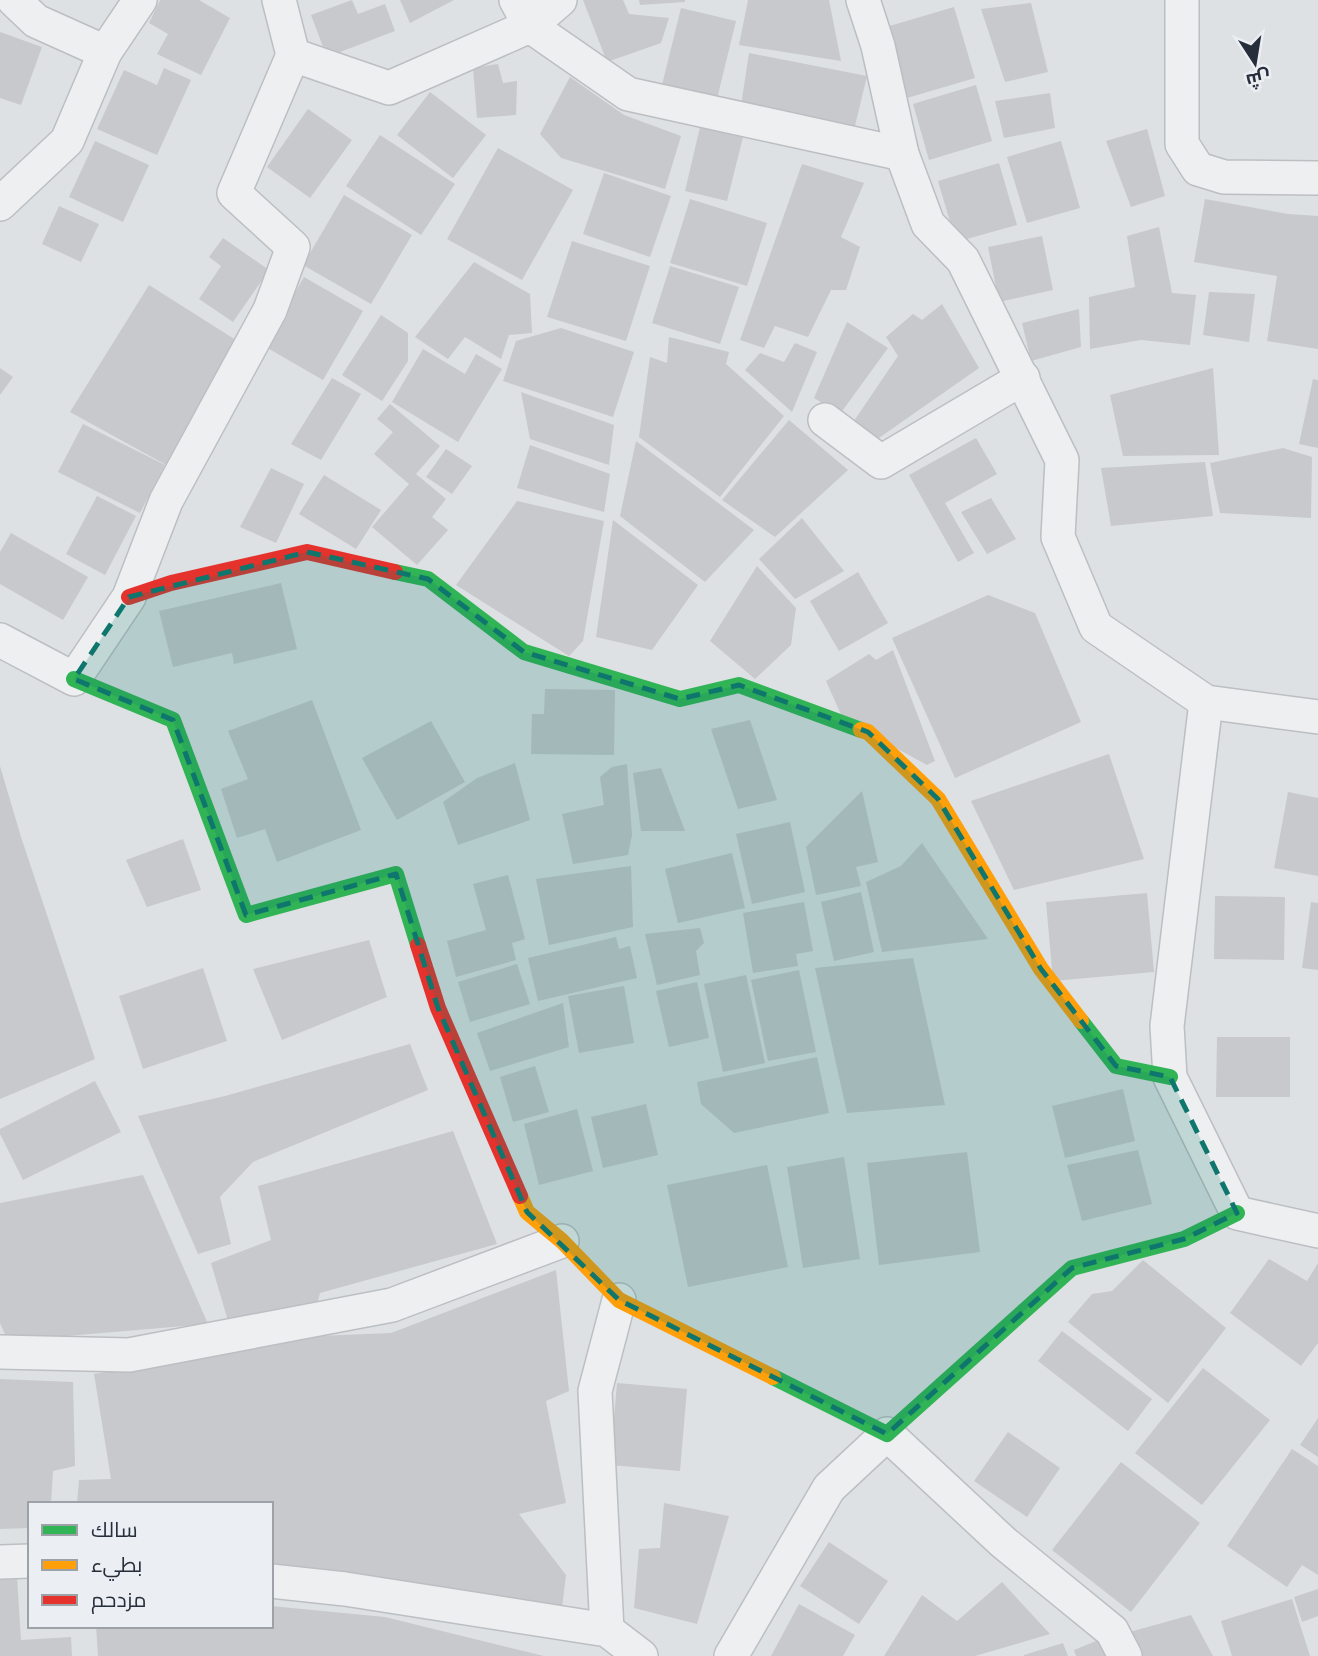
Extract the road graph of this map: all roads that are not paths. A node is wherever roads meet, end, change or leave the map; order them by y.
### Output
1 (14, 0) edge
2 (140, 0) edge
3 (279, 0) edge
4 (560, 0) edge
5 (863, 0) edge
6 (1182, 0) edge
7 (523, 13) edge
8 (105, 52) junction
9 (293, 55) junction
10 (902, 154) junction
11 (1318, 178) edge
12 (0, 204) edge
13 (1023, 378) junction
14 (825, 420) dead end
15 (129, 597) junction
16 (0, 640) edge
17 (74, 679) junction
18 (1206, 702) junction
19 (1318, 718) edge
20 (1170, 1077) junction
21 (1237, 1213) junction
22 (1318, 1231) edge
23 (562, 1241) junction
24 (619, 1300) junction
25 (0, 1352) edge
26 (887, 1434) junction
27 (28, 1561) edge
28 (0, 1562) edge
29 (273, 1581) edge
30 (607, 1630) junction
31 (641, 1656) edge
32 (731, 1656) edge
33 (1125, 1656) edge

1 - 8 street
2 - 8 street
3 - 9 street
4 - 7 street
5 - 10 street
6 - 11 street
7 - 9 street
7 - 10 street
8 - 12 street
9 - 15 street
10 - 13 street
13 - 14 street
13 - 18 street
15 - 17 street
15 - 20 street
16 - 17 street
17 - 23 street
18 - 19 street
18 - 20 street
20 - 21 street
21 - 22 street
21 - 26 street
23 - 24 street
23 - 25 street
24 - 26 street
24 - 30 street
26 - 32 street
26 - 33 street
27 - 28 street
29 - 30 street
30 - 31 street

